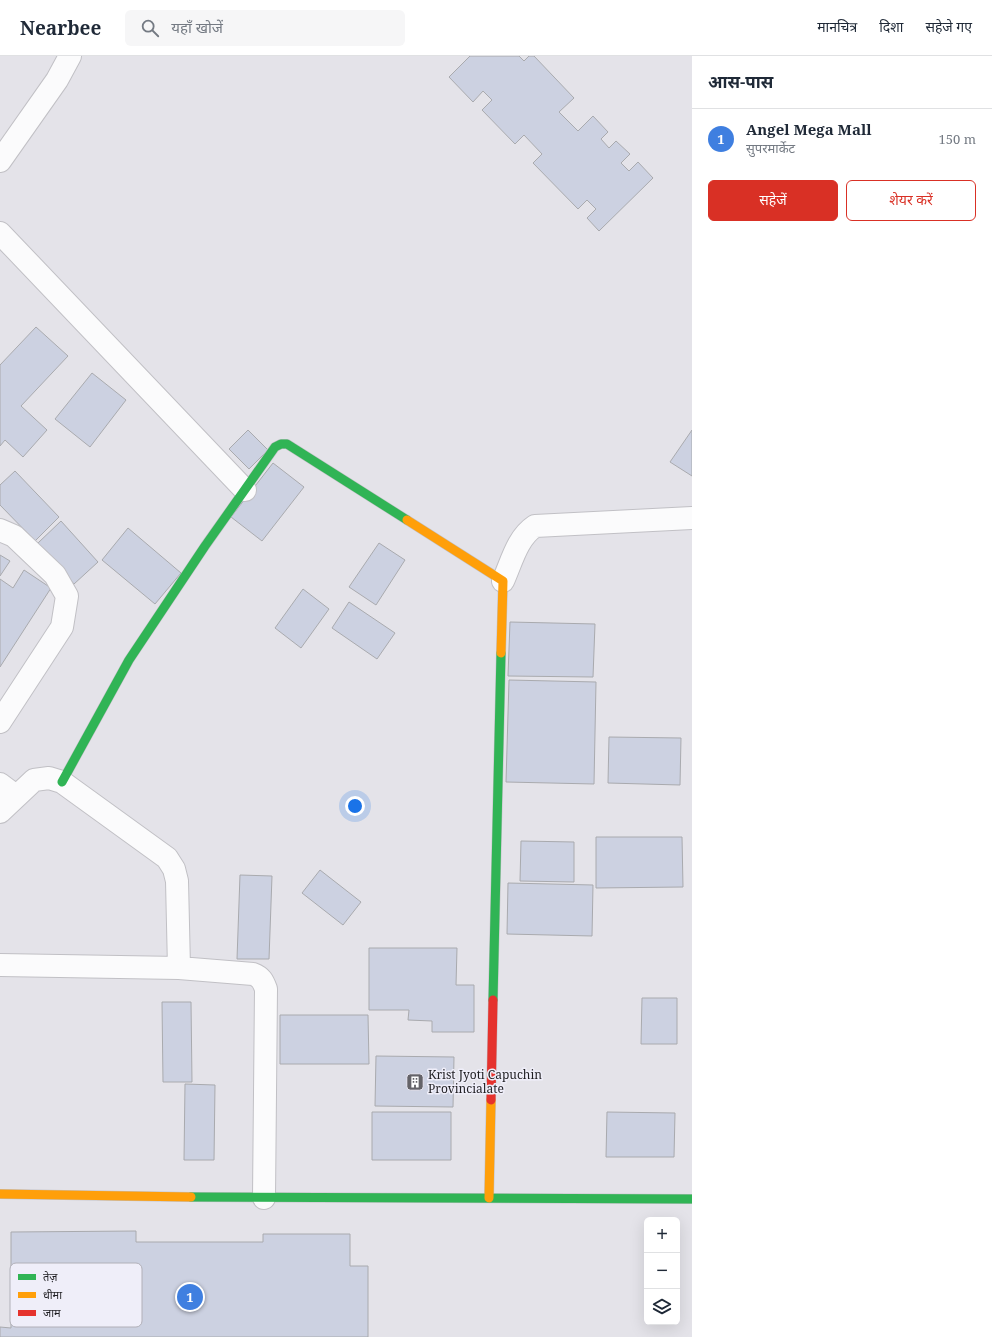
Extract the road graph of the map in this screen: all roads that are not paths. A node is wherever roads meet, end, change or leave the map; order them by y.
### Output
1 (70, 56) edge
2 (0, 161) edge
3 (0, 233) edge
4 (245, 490) junction
5 (692, 518) edge
6 (0, 530) edge
7 (503, 581) junction
8 (0, 722) edge
9 (62, 782) junction
10 (8, 790) edge
11 (0, 812) edge
12 (0, 965) edge
13 (179, 968) junction
14 (0, 1194) edge
15 (264, 1198) junction
16 (489, 1198) junction
17 (692, 1199) edge

1 - 2 street
3 - 4 street
4 - 7 street
4 - 9 street
5 - 7 street
6 - 8 street
7 - 16 street
9 - 10 street
9 - 13 street
10 - 11 street
12 - 13 street
13 - 15 street
14 - 15 street
15 - 16 street
16 - 17 street

